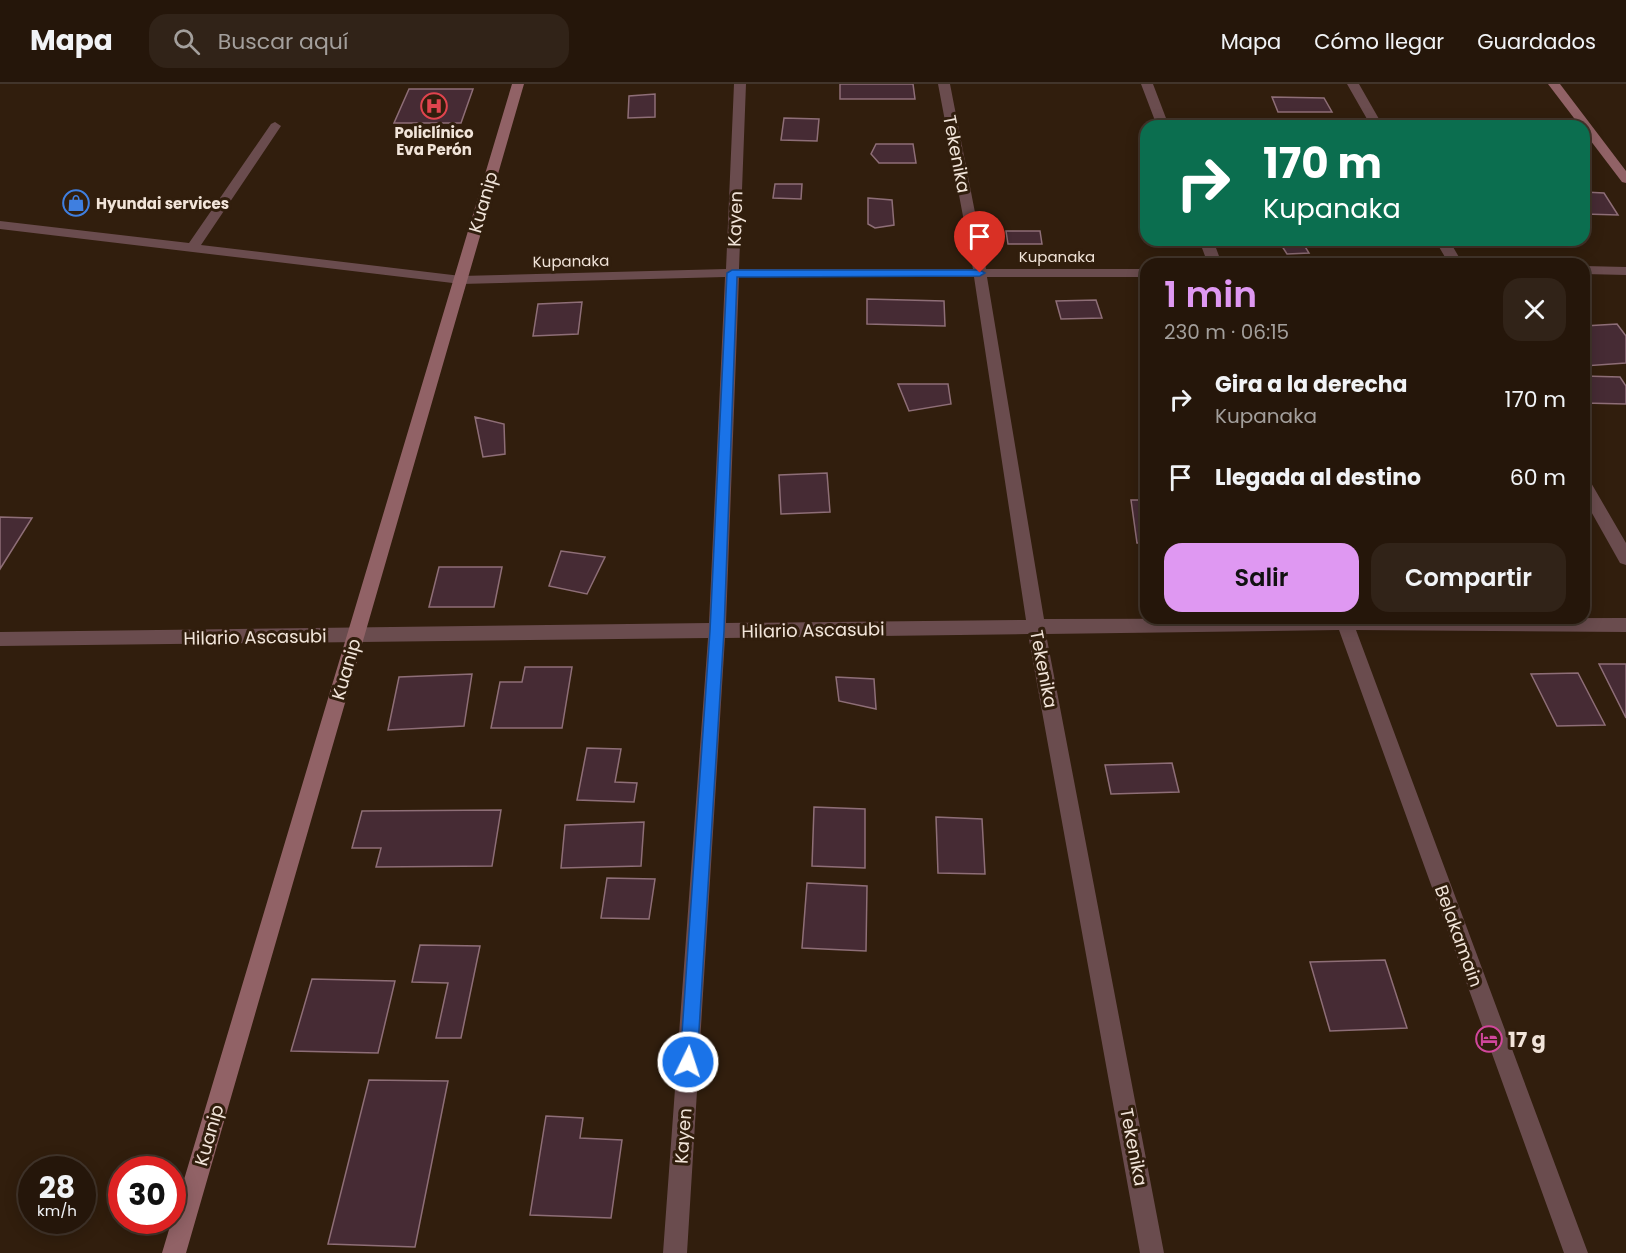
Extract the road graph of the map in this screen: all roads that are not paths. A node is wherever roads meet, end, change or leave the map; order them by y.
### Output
1 (518, 84) edge
2 (740, 84) edge
3 (944, 84) edge
4 (1147, 84) edge
5 (1353, 84) edge
6 (1554, 84) edge
7 (1161, 120) edge
8 (1374, 120) edge
9 (1581, 120) edge
10 (275, 126) dead end
11 (1590, 132) edge
12 (1626, 179) edge
13 (0, 225) edge
14 (192, 248) junction
15 (1590, 270) edge
16 (1626, 271) edge
17 (732, 273) junction
18 (980, 273) junction
19 (1140, 273) edge
20 (461, 280) junction
21 (1590, 495) edge
22 (1626, 558) edge
23 (1190, 624) edge
24 (1345, 624) edge
25 (1556, 624) edge
26 (1626, 625) edge
27 (1036, 627) junction
28 (717, 631) junction
29 (356, 636) junction
30 (0, 639) edge
31 (174, 1253) edge
32 (675, 1253) edge
33 (1152, 1253) edge
34 (1575, 1253) edge

1 - 20 main road, Kuanip
2 - 17 street, Kayen
3 - 18 street, Tekenika
4 - 7 street
5 - 8 street
6 - 9 main road
10 - 14 street
11 - 12 main road
13 - 14 street, Kupanaka
14 - 20 street, Kupanaka
15 - 16 street
17 - 18 street, Kupanaka
17 - 20 street, Kupanaka
17 - 28 street, Kayen
18 - 19 street, Kupanaka
18 - 27 street, Tekenika
20 - 29 main road, Kuanip
21 - 22 street
23 - 27 street, Hilario Ascasubi
24 - 34 street, Belakamain
25 - 26 street, Hilario Ascasubi
27 - 28 street, Hilario Ascasubi
27 - 33 street, Tekenika
28 - 29 street, Hilario Ascasubi
28 - 32 street, Kayen
29 - 30 street, Hilario Ascasubi
29 - 31 main road, Kuanip

